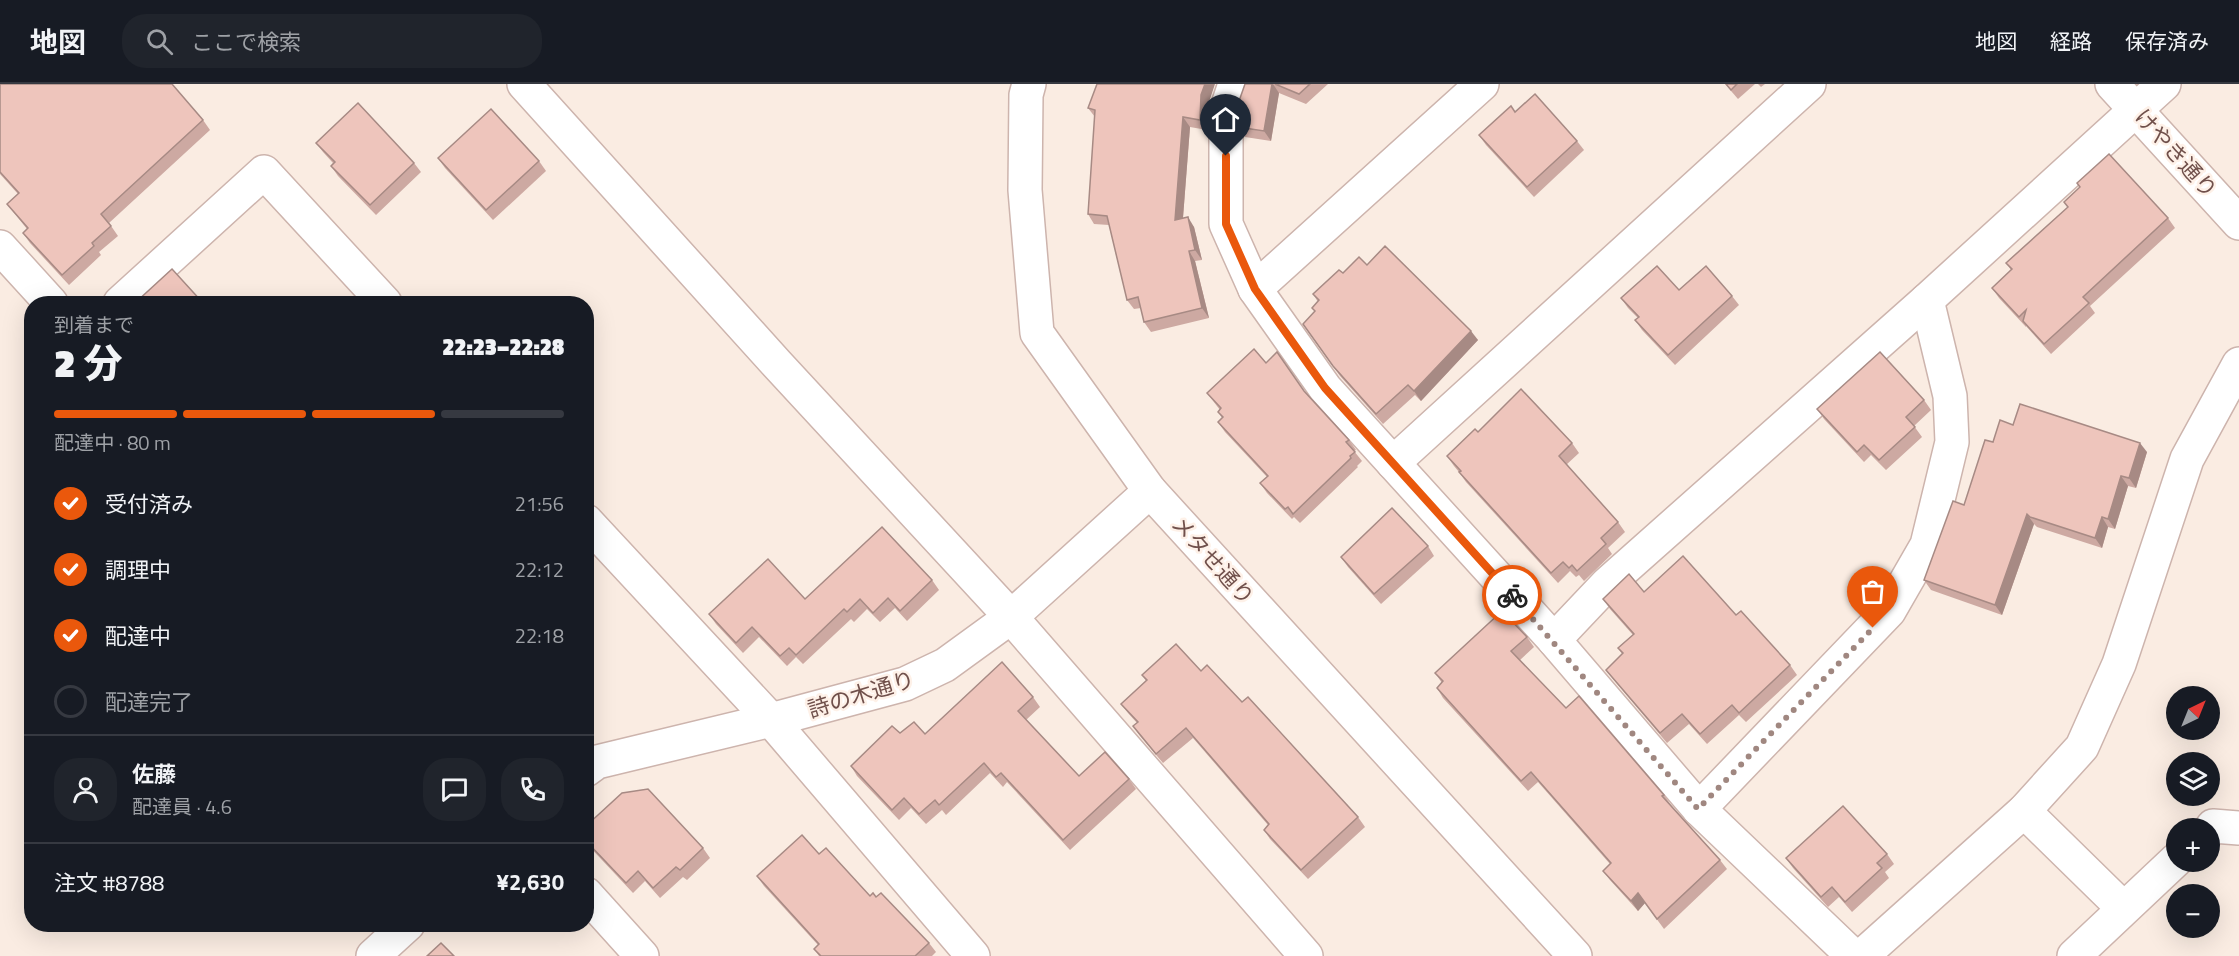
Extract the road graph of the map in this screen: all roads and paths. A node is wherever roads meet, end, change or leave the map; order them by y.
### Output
1 (524, 84) edge
2 (1029, 84) edge
3 (1235, 84) edge
4 (1482, 84) edge
5 (1809, 84) edge
6 (2112, 84) edge
7 (2164, 84) edge
8 (2136, 110) junction
9 (2239, 223) edge
10 (0, 247) edge
11 (1255, 289) junction
12 (45, 296) edge
13 (128, 296) edge
14 (379, 296) edge
15 (1927, 300) junction
16 (2239, 364) edge
17 (1393, 463) junction
18 (1150, 491) junction
19 (594, 530) edge
20 (1011, 617) junction
21 (1554, 640) junction
22 (771, 720) junction
23 (594, 764) edge
24 (1698, 809) junction
25 (2024, 812) junction
26 (2220, 827) edge
27 (2239, 828) edge
28 (2166, 869) edge
29 (594, 903) edge
30 (2123, 908) junction
31 (399, 932) edge
32 (373, 956) edge
33 (642, 956) edge
34 (974, 956) edge
35 (1306, 956) edge
36 (1575, 956) edge
37 (1853, 956) edge
38 (1862, 956) edge
39 (2074, 956) edge

1 - 20 street
2 - 18 street, メタせ通り
3 - 11 street
4 - 11 street
5 - 17 street
6 - 8 street, けやき通り
7 - 8 street
8 - 9 street, けやき通り
8 - 15 street
10 - 12 street
11 - 17 street
13 - 14 street
15 - 21 street
15 - 24 street
16 - 25 street
17 - 21 street
18 - 20 street, 詩の木通り
18 - 36 street, メタせ通り
19 - 22 street
20 - 22 street, 詩の木通り
20 - 35 street
21 - 24 street
22 - 23 street, 詩の木通り
22 - 34 street
24 - 37 street
25 - 30 street
25 - 38 street
26 - 27 street
28 - 30 street
29 - 33 street
30 - 39 street
31 - 32 street

